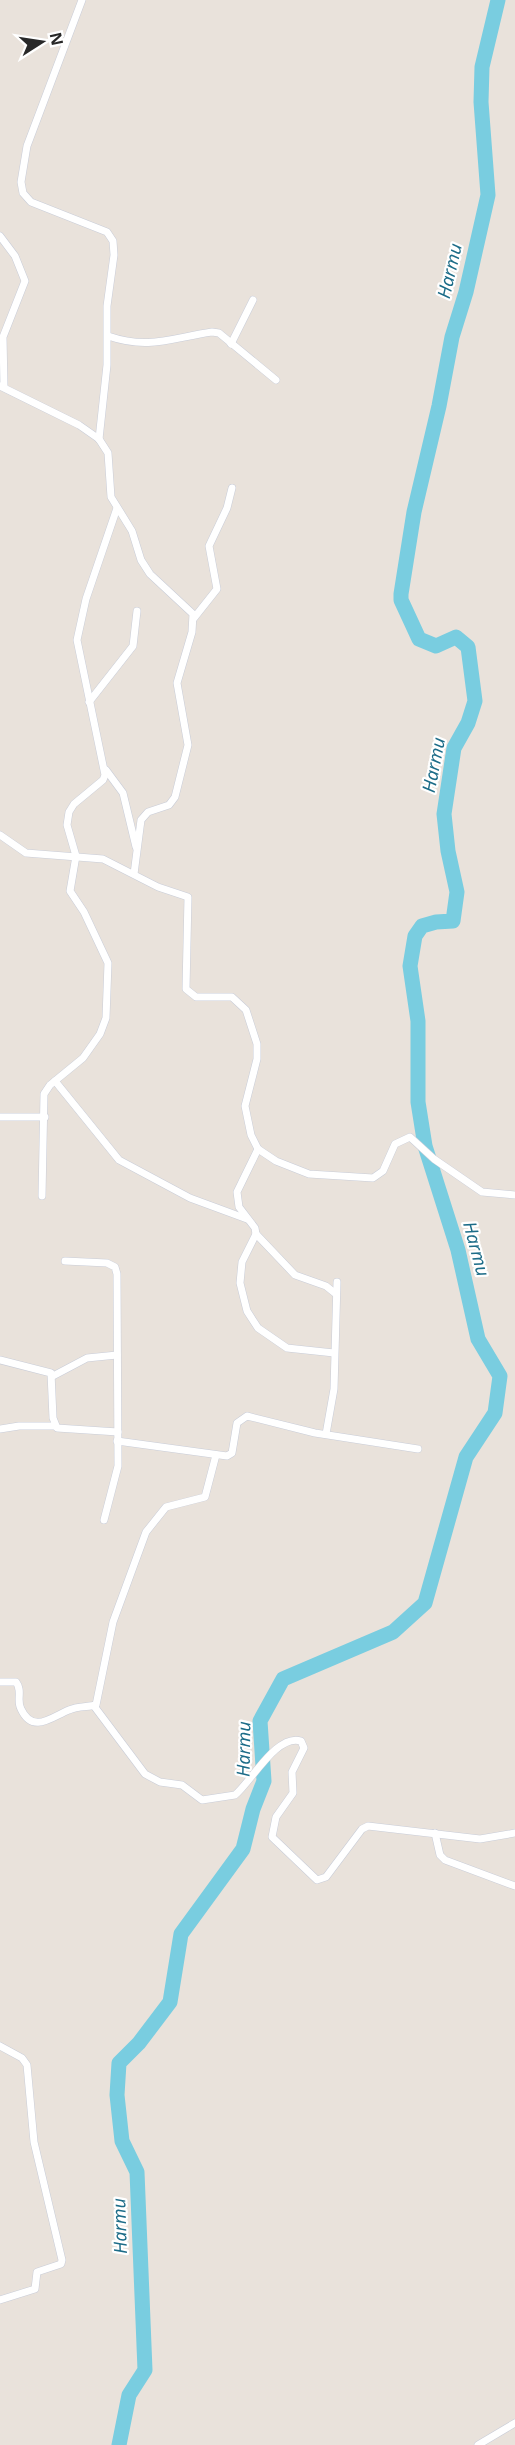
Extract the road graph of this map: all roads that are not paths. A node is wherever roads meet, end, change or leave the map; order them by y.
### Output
1 (82, 0) edge
2 (0, 236) edge
3 (253, 300) dead end
4 (108, 336) junction
5 (231, 344) junction
6 (276, 380) dead end
7 (2, 386) edge
8 (99, 439) junction
9 (232, 488) dead end
10 (117, 508) junction
11 (137, 611) dead end
12 (194, 618) junction
13 (89, 702) junction
14 (106, 770) junction
15 (0, 835) edge
16 (138, 852) junction
17 (76, 856) junction
18 (134, 874) junction
19 (55, 1081) junction
20 (0, 1117) edge
21 (45, 1117) junction
22 (258, 1149) junction
23 (515, 1195) edge
24 (42, 1196) dead end
25 (247, 1219) junction
26 (256, 1234) junction
27 (65, 1262) dead end
28 (337, 1282) dead end
29 (336, 1294) junction
30 (334, 1353) junction
31 (117, 1355) junction
32 (0, 1360) edge
33 (53, 1376) junction
34 (55, 1426) junction
35 (0, 1429) edge
36 (118, 1432) junction
37 (326, 1434) junction
38 (117, 1441) junction
39 (418, 1449) dead end
40 (216, 1455) junction
41 (104, 1520) dead end
42 (0, 1682) edge
43 (94, 1706) junction
44 (435, 1833) junction
45 (515, 1833) edge
46 (515, 1886) edge
47 (0, 2046) edge
48 (1, 2298) edge
49 (515, 2423) edge
50 (478, 2445) edge

1 - 4 street
2 - 7 street
3 - 5 street
4 - 5 street
4 - 8 street
5 - 6 street
7 - 8 street
8 - 10 street
9 - 12 street
10 - 12 street
10 - 13 street
11 - 13 street
12 - 16 street
13 - 14 street
14 - 16 street
14 - 17 street
15 - 17 street
16 - 18 street
17 - 18 street
17 - 19 street
18 - 22 street
19 - 21 street
19 - 25 street
20 - 21 street
21 - 24 street
22 - 23 street
22 - 25 street
25 - 26 street
26 - 29 street
26 - 30 street
27 - 31 street
28 - 29 street
29 - 30 street
30 - 37 street
31 - 33 street
31 - 36 street
32 - 33 street
33 - 34 street
34 - 35 street
34 - 36 street
36 - 38 street
37 - 39 street
37 - 40 street
38 - 40 street
38 - 41 street
40 - 43 street
42 - 43 street
43 - 44 street
44 - 45 street
44 - 46 street
47 - 48 street
49 - 50 street

